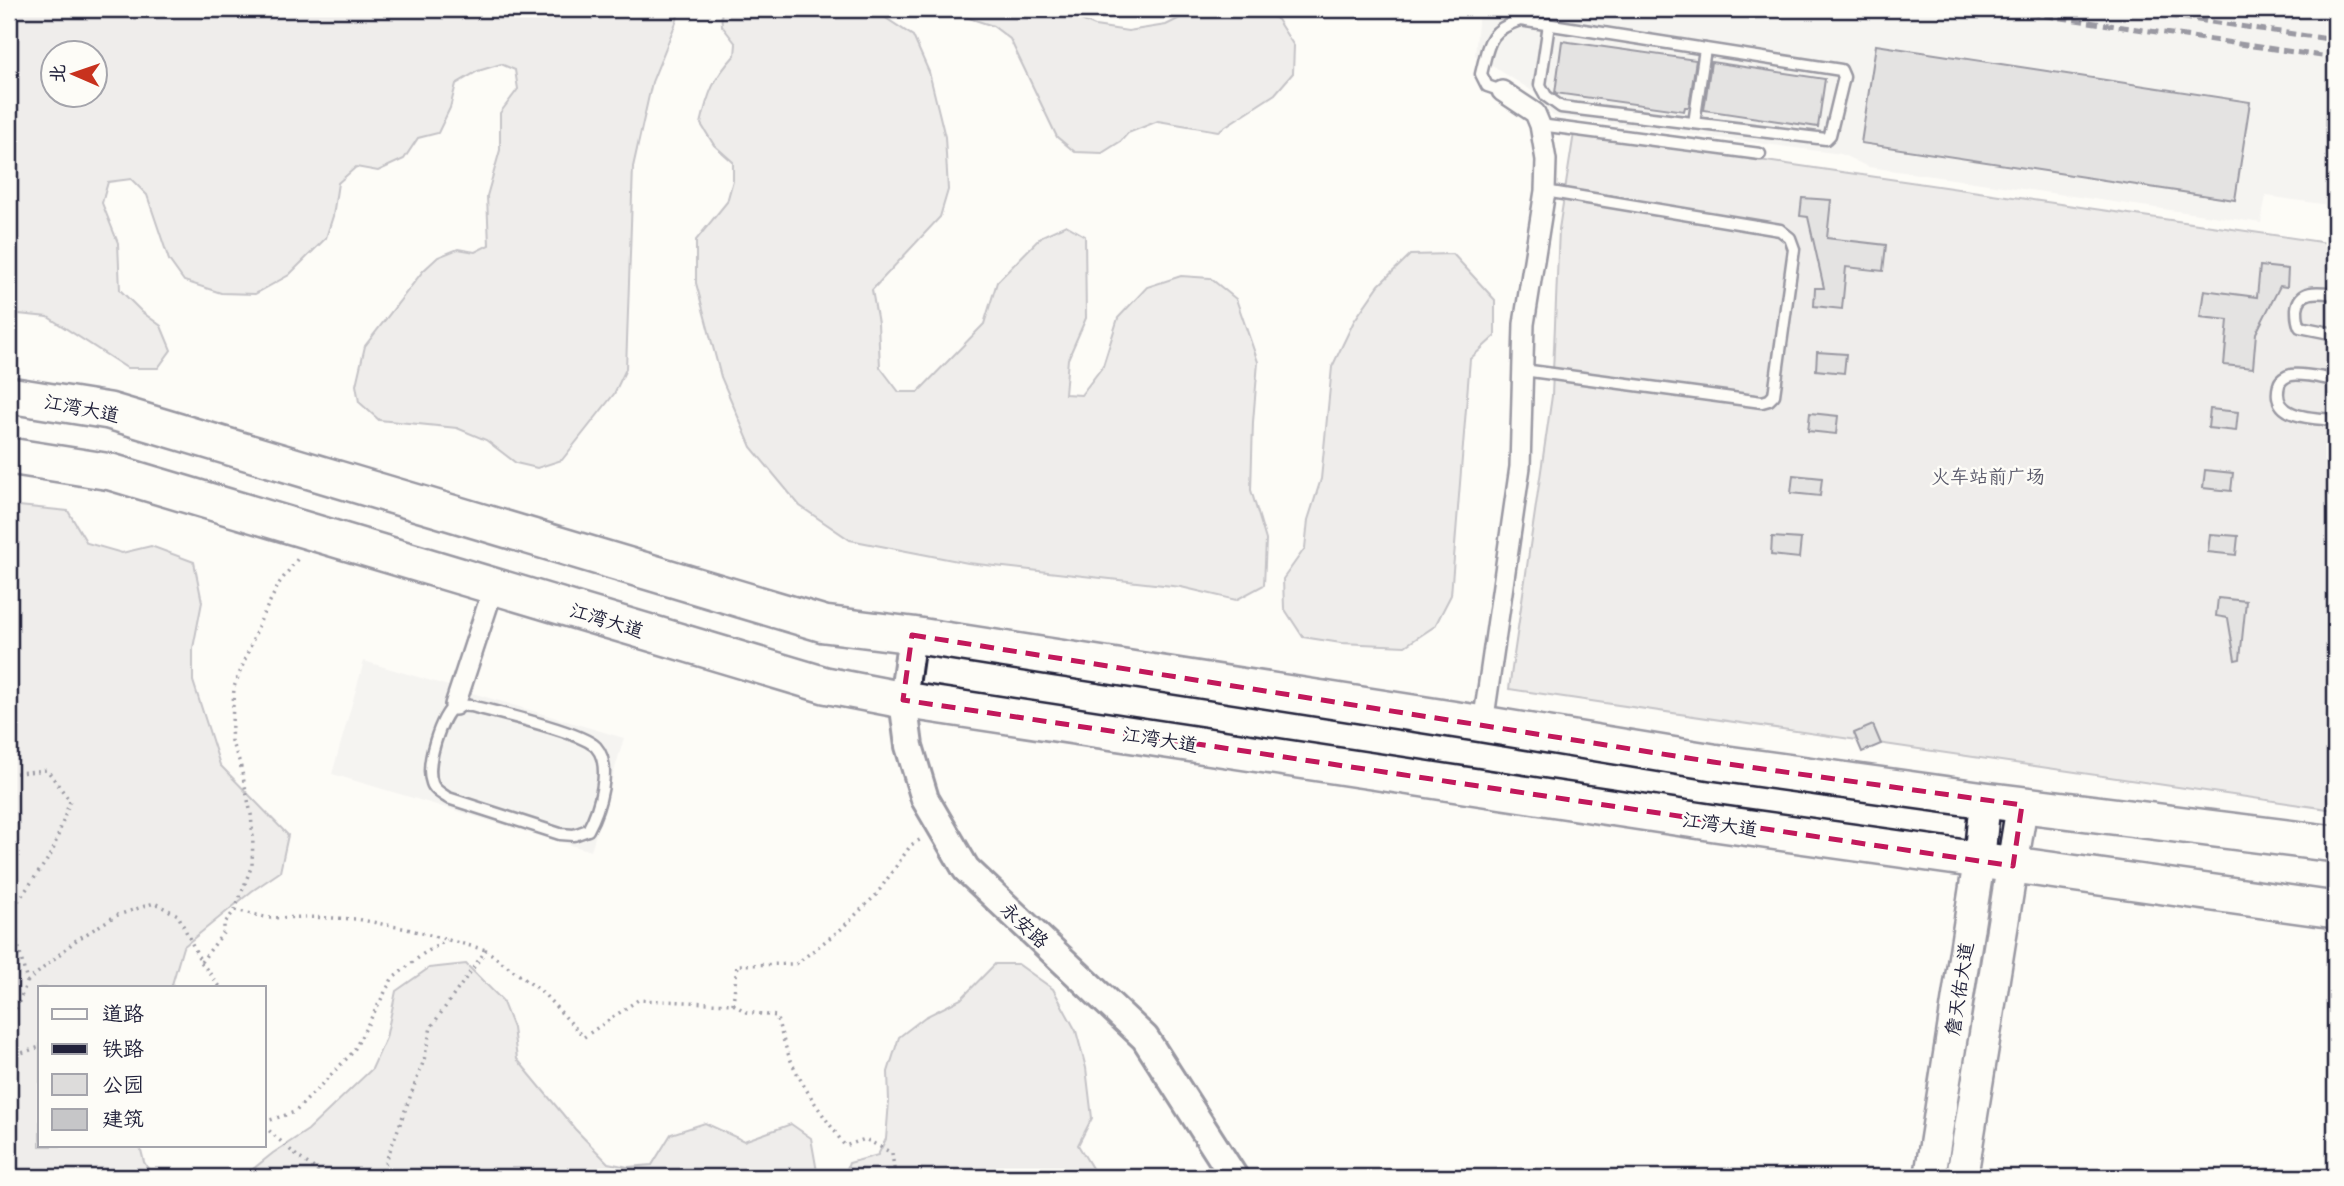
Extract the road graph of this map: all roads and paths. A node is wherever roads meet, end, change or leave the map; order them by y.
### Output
1 (1549, 24) junction
2 (1705, 48) junction
3 (1502, 91) joint
4 (1694, 123) junction
5 (1540, 125) junction
6 (1760, 154) dead end
7 (1545, 191) junction
8 (2335, 294) edge
9 (2335, 334) edge
10 (1523, 370) junction
11 (2335, 380) edge
12 (9, 395) edge
13 (2335, 421) edge
14 (9, 456) edge
15 (318, 534) junction
16 (495, 586) junction
17 (912, 635) junction
18 (903, 701) junction
19 (455, 705) junction
20 (1483, 724) junction
21 (9, 774) edge
22 (1985, 800) junction
23 (2022, 805) junction
24 (942, 828) junction
25 (2335, 844) edge
26 (1979, 861) junction
27 (2013, 866) junction
28 (235, 910) junction
29 (2335, 910) edge
30 (447, 940) junction
31 (486, 950) junction
32 (201, 962) junction
33 (27, 982) junction
34 (219, 986) edge
35 (733, 1003) junction
36 (9, 1026) edge
37 (38, 1048) edge
38 (9, 1057) edge
39 (266, 1123) edge
40 (266, 1126) edge
41 (319, 1177) edge
42 (380, 1177) edge
43 (889, 1177) edge
44 (1234, 1177) edge
45 (1930, 1177) edge
46 (1962, 1177) edge

1 - 2 lane
1 - 3 lane
1 - 4 lane
2 - 4 lane
2 - 4 lane
3 - 5 street
5 - 6 lane
5 - 7 street
7 - 10 street
7 - 10 lane
8 - 9 lane
10 - 20 street
11 - 13 lane
12 - 17 highway, 江湾大道
14 - 15 highway, 江湾大道
15 - 16 highway, 江湾大道
15 - 28 path
16 - 18 highway, 江湾大道
16 - 19 street
17 - 18 street, 永安路
17 - 20 highway, 江湾大道
18 - 24 street, 永安路
18 - 26 highway, 江湾大道
19 - 19 lane
20 - 22 highway, 江湾大道
21 - 33 path
22 - 23 highway, 江湾大道
22 - 26 main road, 詹天佑大道
23 - 25 highway, 江湾大道
23 - 27 main road, 詹天佑大道
24 - 35 path
24 - 44 street, 永安路
26 - 27 highway, 江湾大道
26 - 45 main road, 詹天佑大道
27 - 29 highway, 江湾大道
27 - 46 main road, 詹天佑大道
28 - 30 path
28 - 32 path
30 - 31 path
30 - 39 path
31 - 35 path
31 - 42 path
32 - 33 path
32 - 34 path
33 - 36 path
35 - 43 path
37 - 38 path
40 - 41 path

